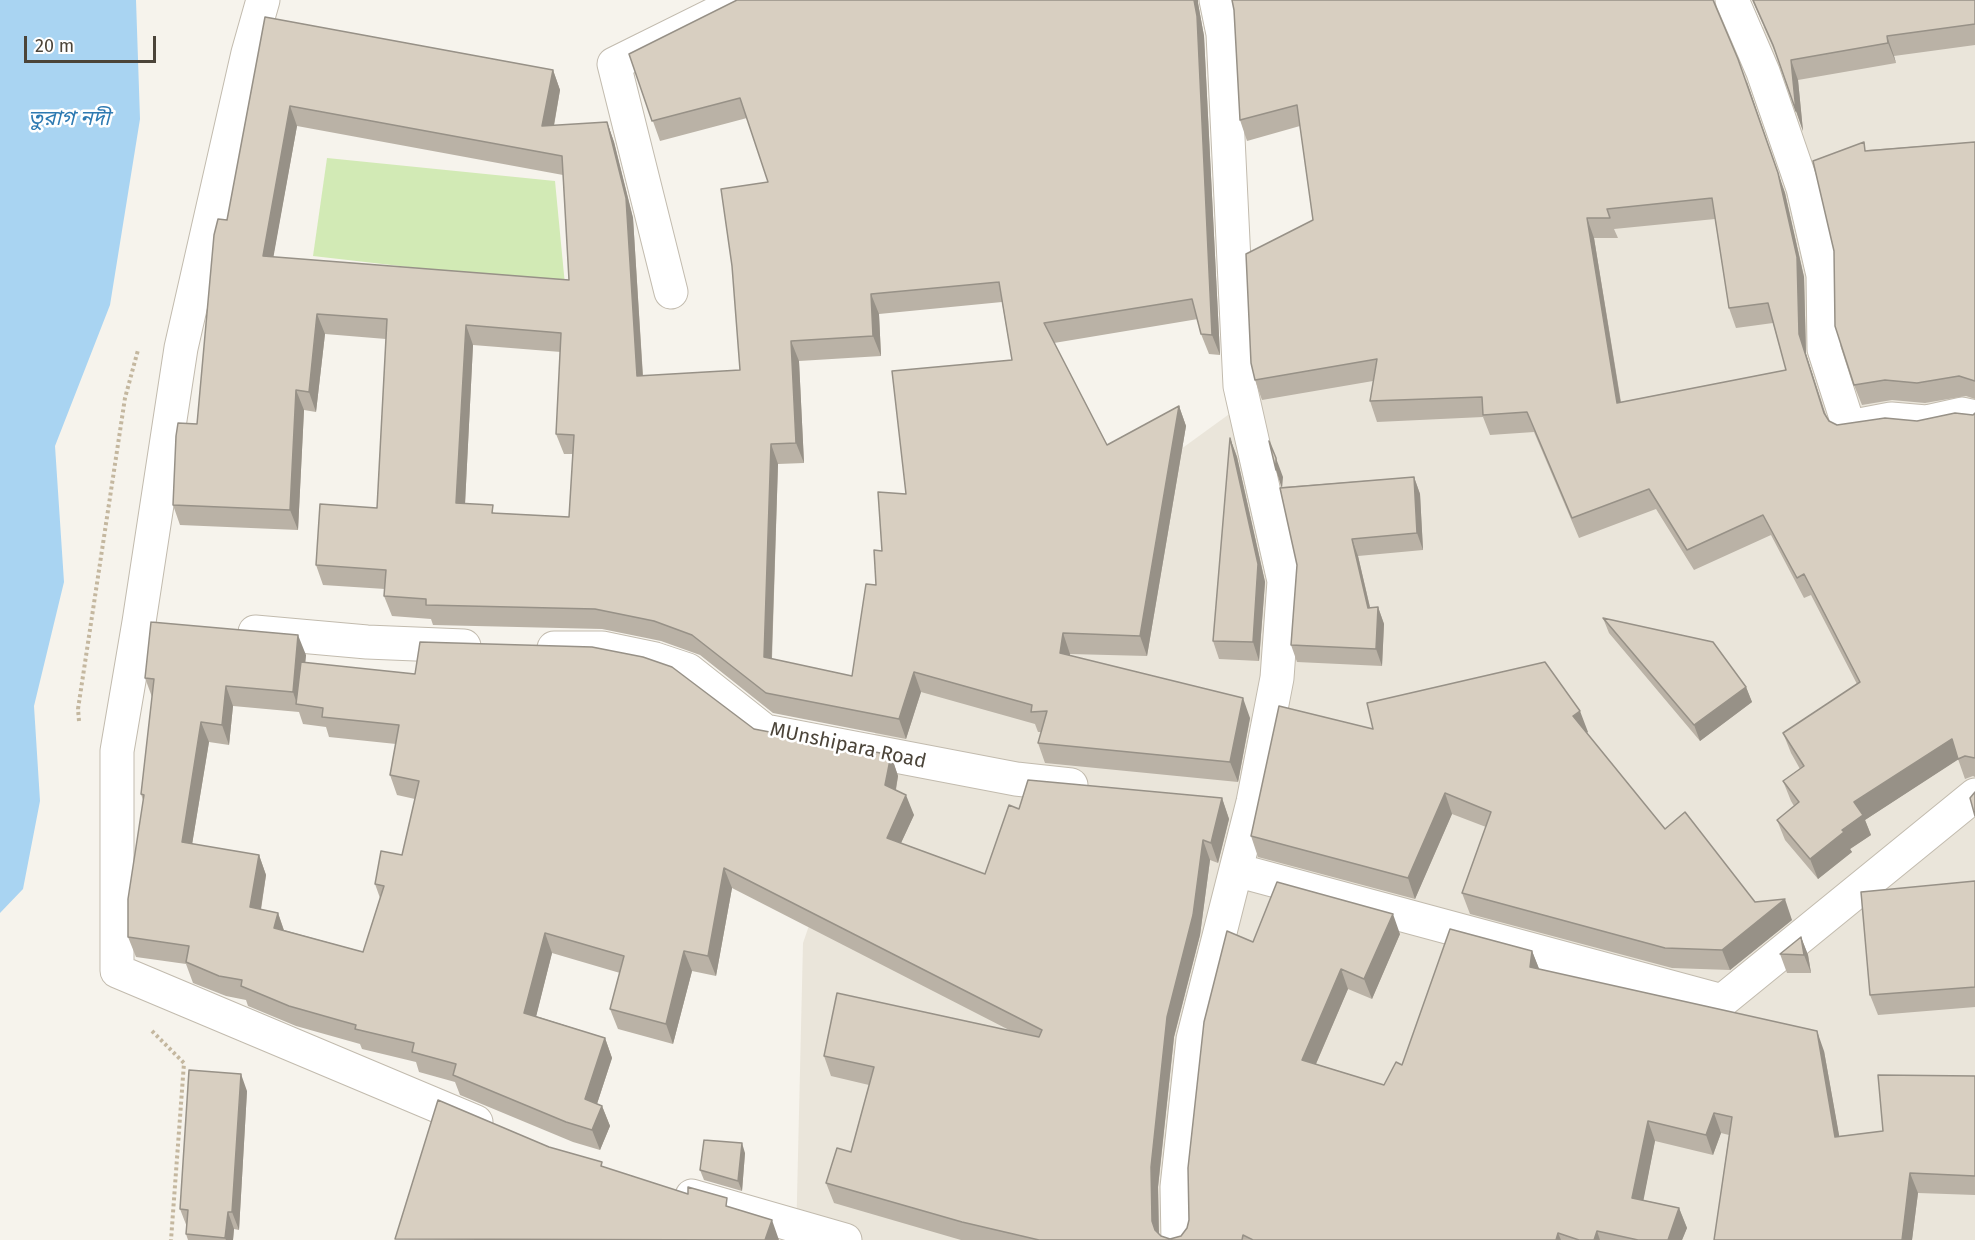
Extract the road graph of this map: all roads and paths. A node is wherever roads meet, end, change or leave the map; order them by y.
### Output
1 (263, 0) edge
2 (743, 0) edge
3 (1216, 0) edge
4 (1732, 0) edge
5 (670, 292) dead end
6 (1975, 417) edge
7 (140, 621) junction
8 (174, 625) edge
9 (230, 630) edge
10 (492, 646) edge
11 (526, 648) edge
12 (1099, 787) edge
13 (1975, 795) edge
14 (1218, 799) edge
15 (1253, 802) junction
16 (1236, 870) junction
17 (501, 1133) edge
18 (667, 1189) edge
19 (845, 1240) edge
20 (1178, 1240) edge

1 - 7 street
2 - 5 street
3 - 15 street
4 - 6 street
7 - 8 street
7 - 17 street
9 - 10 street
11 - 12 street, MUnshipara Road
13 - 16 street
14 - 15 street
15 - 16 street
16 - 20 street
18 - 19 street

